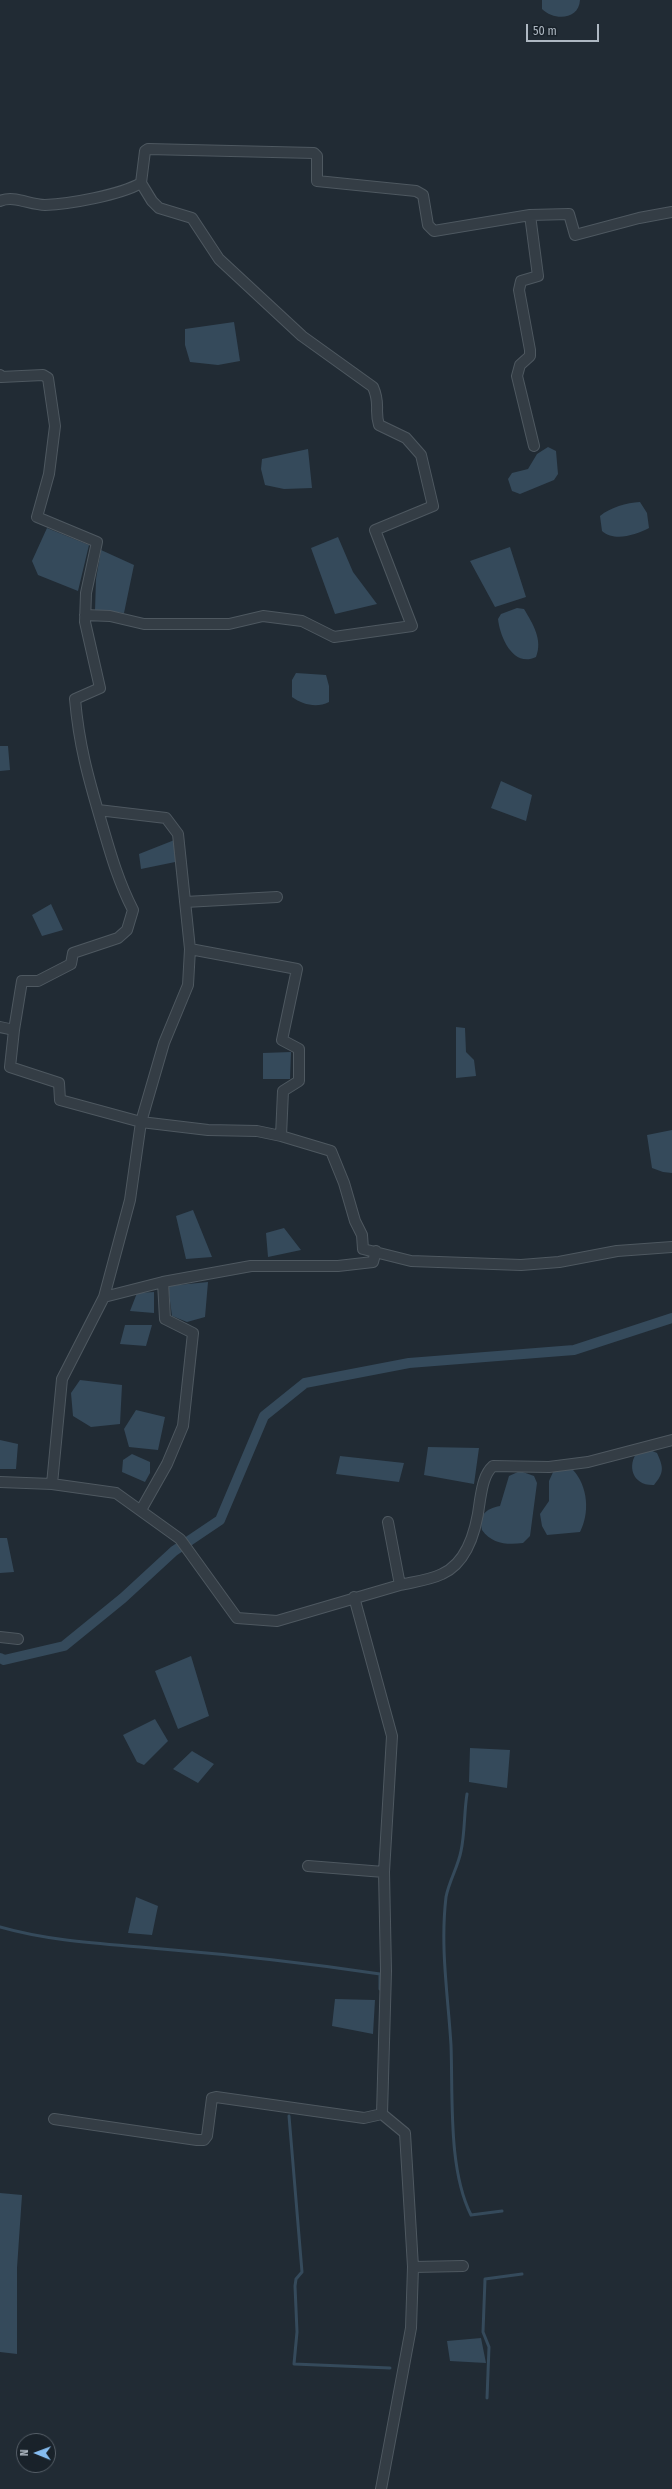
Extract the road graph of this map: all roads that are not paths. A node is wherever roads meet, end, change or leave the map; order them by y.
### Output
1 (141, 183) junction
2 (0, 201) edge
3 (672, 212) edge
4 (530, 215) junction
5 (0, 376) edge
6 (534, 446) dead end
7 (85, 615) junction
8 (98, 810) junction
9 (277, 897) dead end
10 (185, 902) junction
11 (190, 949) junction
12 (0, 1027) edge
13 (14, 1030) junction
14 (141, 1122) junction
15 (281, 1136) junction
16 (672, 1247) edge
17 (376, 1251) junction
18 (163, 1282) junction
19 (104, 1297) junction
20 (672, 1440) edge
21 (0, 1482) edge
22 (52, 1484) junction
23 (141, 1510) junction
24 (388, 1522) dead end
25 (400, 1585) junction
26 (354, 1597) junction
27 (0, 1637) edge
28 (18, 1639) dead end
29 (308, 1866) dead end
30 (384, 1872) junction
31 (382, 2114) junction
32 (54, 2119) dead end
33 (463, 2266) dead end
34 (413, 2267) junction
35 (380, 2489) edge

1 - 2 street
1 - 4 street
1 - 7 street
3 - 4 street
4 - 6 street
5 - 7 street
7 - 8 street
8 - 10 street
8 - 13 street
9 - 10 street
10 - 11 street
11 - 14 street
11 - 15 street
12 - 13 street
13 - 14 street
14 - 15 street
14 - 19 street
15 - 17 street
16 - 17 street
17 - 18 street
18 - 19 street
18 - 23 street
19 - 22 street
20 - 25 street
21 - 22 street
22 - 23 street
23 - 26 street
24 - 25 street
25 - 26 street
26 - 30 street
27 - 28 street
29 - 30 street
30 - 31 street
31 - 32 street
31 - 34 street
33 - 34 street
34 - 35 street

